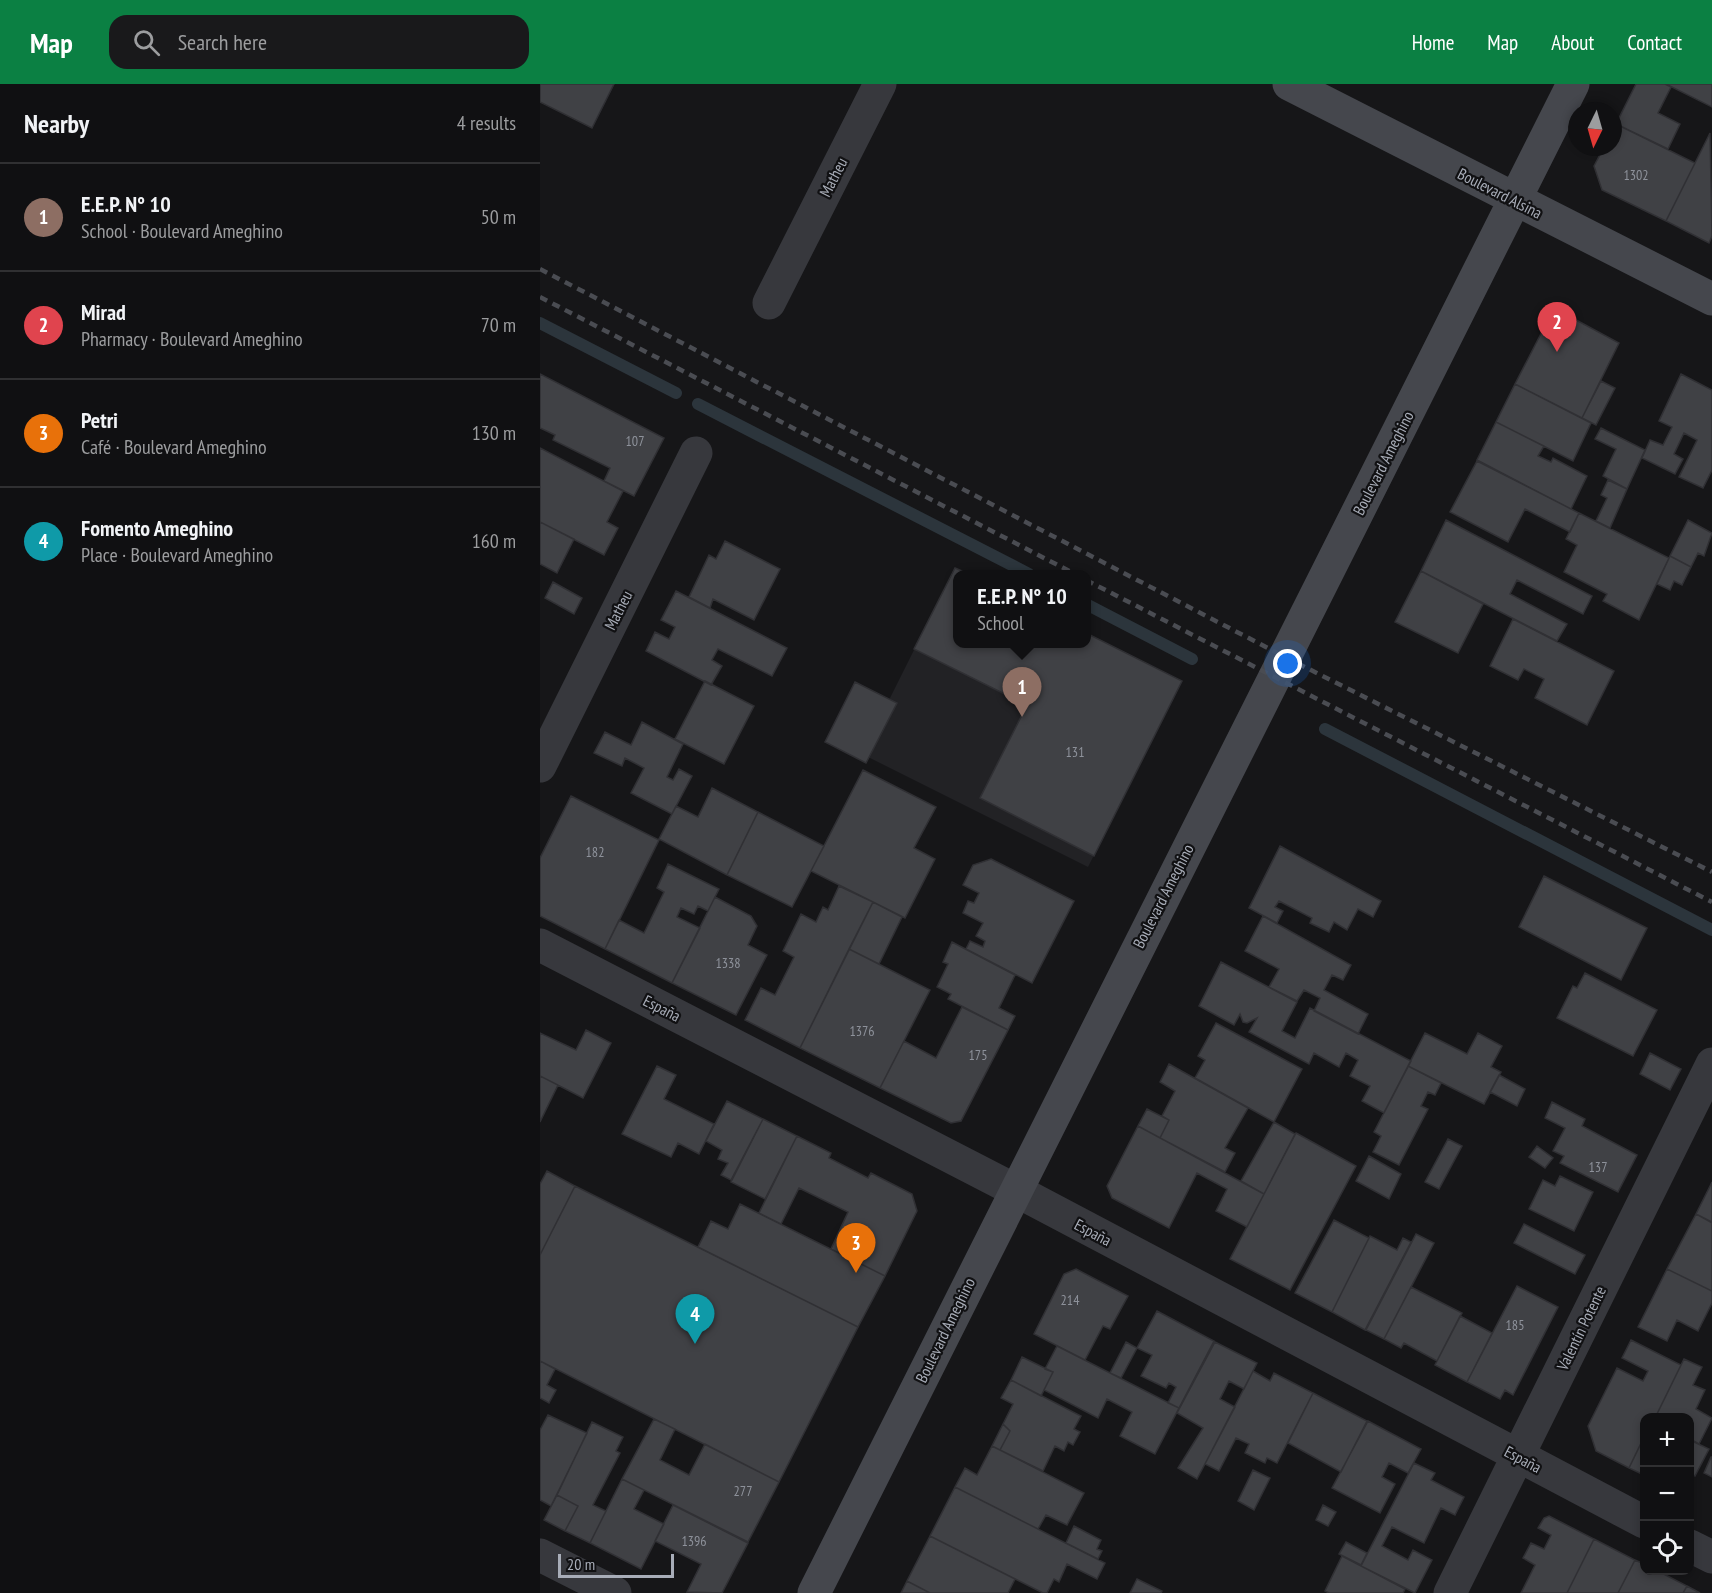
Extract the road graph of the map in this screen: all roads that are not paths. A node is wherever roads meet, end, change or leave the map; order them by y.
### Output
1 (880, 84) edge
2 (1289, 84) edge
3 (1573, 84) edge
4 (1514, 201) junction
5 (1712, 299) edge
6 (769, 303) dead end
7 (696, 453) dead end
8 (540, 766) edge
9 (540, 945) edge
10 (1712, 1064) edge
11 (1015, 1190) junction
12 (1518, 1457) junction
13 (1642, 1521) edge
14 (1694, 1548) edge
15 (540, 1555) edge
16 (1712, 1557) edge
17 (615, 1593) edge
18 (814, 1593) edge
19 (1450, 1593) edge

1 - 6 street, Matheu
2 - 4 main road, Boulevard Alsina
3 - 4 main road, Boulevard Ameghino
4 - 5 main road, Boulevard Alsina
4 - 11 main road, Boulevard Ameghino
7 - 8 street, Matheu
9 - 11 street, España
10 - 12 street, Valentín Potente
11 - 12 street, España
11 - 18 main road, Boulevard Ameghino
12 - 13 street, España
12 - 19 street, Valentín Potente
14 - 16 street
15 - 17 street

